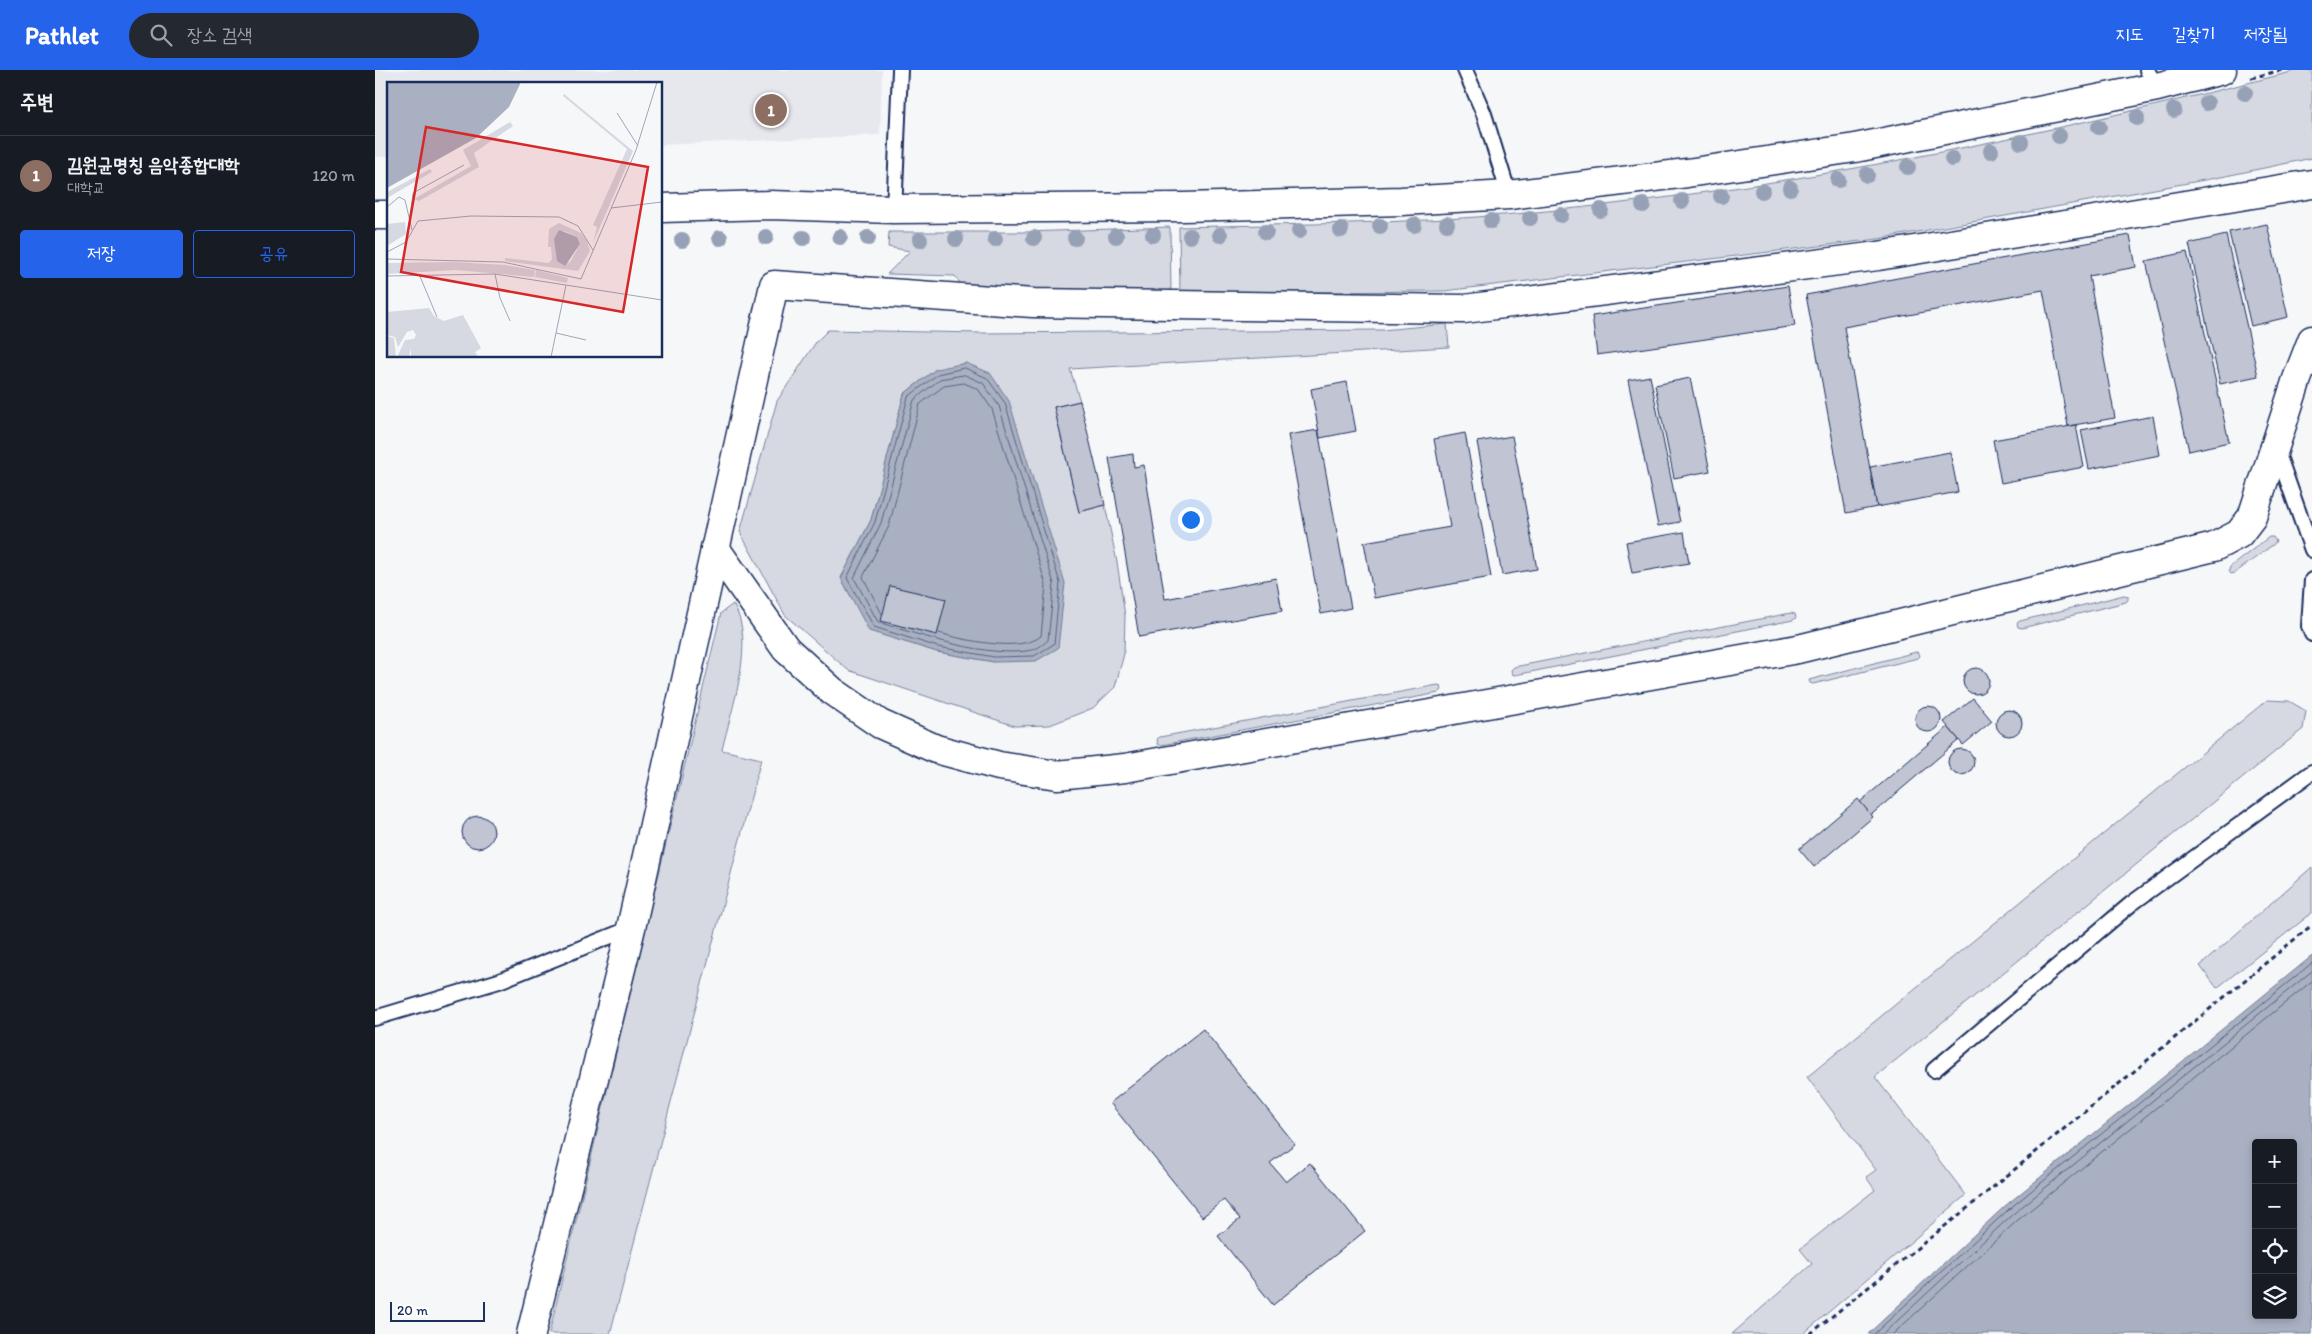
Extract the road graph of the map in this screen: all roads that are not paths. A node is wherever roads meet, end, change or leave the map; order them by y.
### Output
1 (900, 70) edge
2 (1465, 70) edge
3 (2222, 70) edge
4 (2152, 79) edge
5 (2312, 184) edge
6 (1509, 195) junction
7 (663, 208) edge
8 (893, 209) junction
9 (2312, 340) edge
10 (2275, 446) junction
11 (715, 548) junction
12 (2312, 550) edge
13 (2312, 580) edge
14 (2312, 634) edge
15 (2312, 772) edge
16 (631, 928) junction
17 (375, 1018) edge
18 (1934, 1070) dead end
19 (531, 1334) edge

1 - 8 lane
2 - 6 lane
3 - 4 street
4 - 6 street
5 - 11 street
6 - 8 street
7 - 8 street
9 - 10 street
10 - 11 street
10 - 12 lane
11 - 16 street
13 - 14 lane
15 - 18 lane
16 - 17 lane
16 - 19 street

